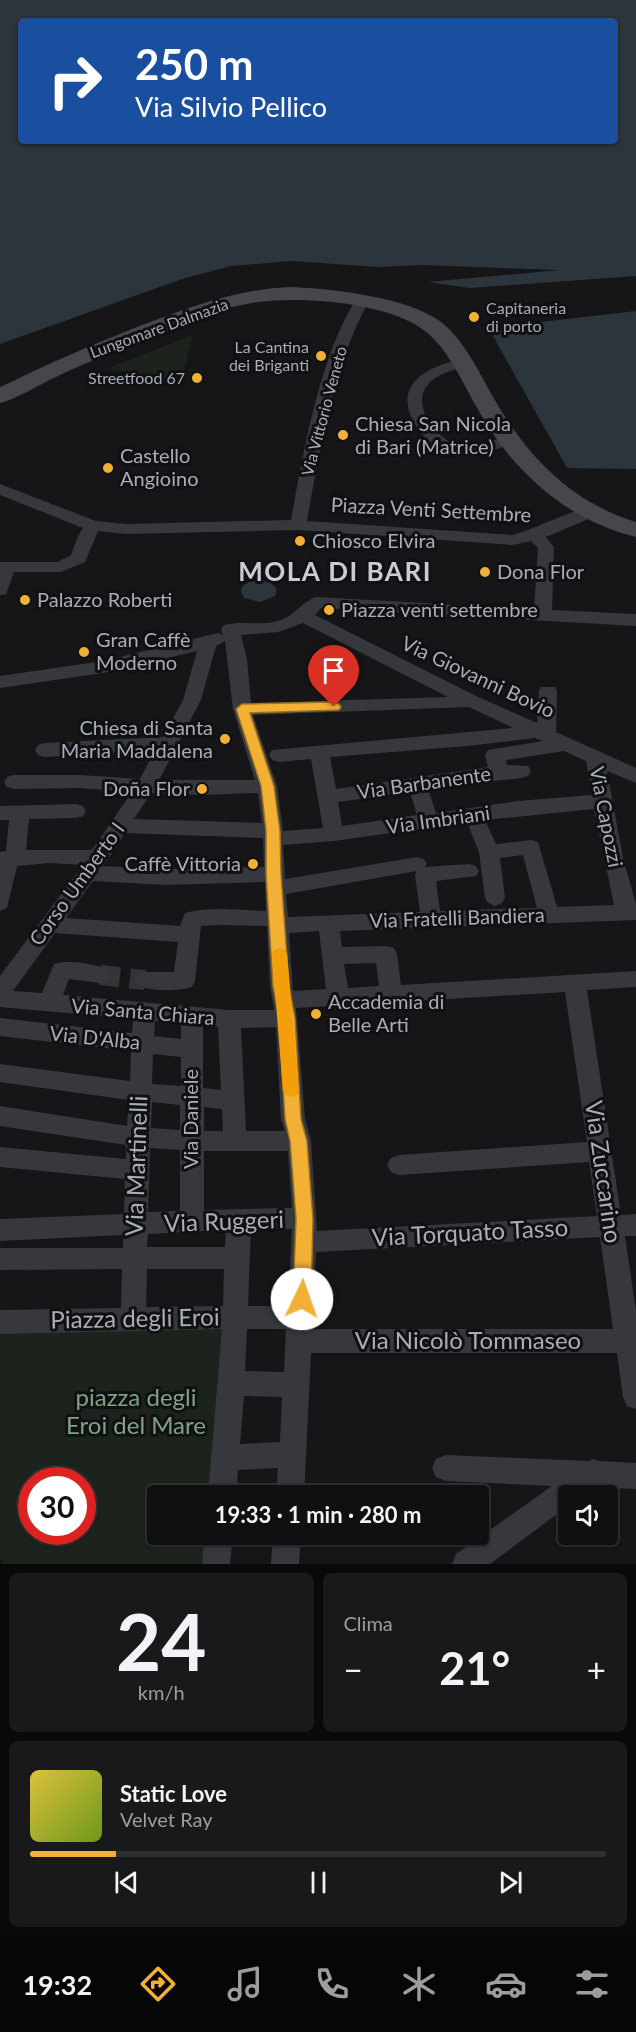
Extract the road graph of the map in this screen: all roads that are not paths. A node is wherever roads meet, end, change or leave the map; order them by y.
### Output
1 (362, 301) junction
2 (462, 363) junction
3 (0, 396) edge
4 (508, 441) junction
5 (0, 489) edge
6 (592, 511) junction
7 (298, 525) junction
8 (93, 526) junction
9 (636, 530) edge
10 (535, 535) junction
11 (4, 567) edge
12 (0, 590) edge
13 (543, 615) junction
14 (303, 616) junction
15 (636, 620) edge
16 (230, 629) junction
17 (208, 643) junction
18 (0, 682) edge
19 (548, 691) dead end
20 (471, 701) junction
21 (242, 709) junction
22 (542, 732) junction
23 (170, 743) junction
24 (568, 744) junction
25 (45, 750) dead end
26 (319, 751) junction
27 (267, 756) junction
28 (595, 756) junction
29 (521, 771) dead end
30 (499, 772) junction
31 (636, 776) edge
32 (14, 782) dead end
33 (417, 784) junction
34 (267, 786) junction
35 (145, 787) junction
36 (328, 797) junction
37 (603, 801) junction
38 (76, 811) dead end
39 (10, 813) edge
40 (474, 816) junction
41 (429, 821) junction
42 (119, 826) junction
43 (334, 834) junction
44 (274, 835) junction
45 (489, 852) junction
46 (8, 859) edge
47 (417, 864) dead end
48 (93, 866) junction
49 (469, 871) dead end
50 (274, 881) junction
51 (495, 898) dead end
52 (0, 903) edge
53 (631, 912) edge
54 (549, 915) junction
55 (431, 919) junction
56 (278, 922) junction
57 (328, 923) junction
58 (48, 925) junction
59 (189, 935) junction
60 (333, 956) junction
61 (100, 975) tunnel mouth
62 (636, 979) edge
63 (145, 980) tunnel mouth
64 (575, 983) junction
65 (2, 987) edge
66 (391, 993) junction
67 (338, 995) junction
68 (49, 1004) junction
69 (285, 1009) junction
70 (144, 1013) junction
71 (192, 1016) junction
72 (229, 1019) junction
73 (0, 1028) edge
74 (142, 1043) junction
75 (191, 1048) junction
76 (0, 1072) edge
77 (140, 1092) junction
78 (191, 1096) junction
79 (231, 1100) junction
80 (0, 1116) edge
81 (138, 1137) junction
82 (191, 1141) junction
83 (299, 1141) junction
84 (235, 1142) junction
85 (600, 1151) junction
86 (0, 1157) edge
87 (399, 1165) dead end
88 (137, 1170) junction
89 (239, 1219) junction
90 (192, 1222) junction
91 (136, 1224) junction
92 (636, 1225) edge
93 (610, 1226) junction
94 (0, 1230) edge
95 (305, 1230) junction
96 (236, 1258) junction
97 (0, 1259) edge
98 (134, 1259) junction
99 (234, 1317) junction
100 (133, 1320) junction
101 (0, 1322) edge
102 (300, 1330) junction
103 (632, 1341) edge
104 (232, 1383) junction
105 (296, 1384) junction
106 (636, 1397) edge
107 (292, 1455) junction
108 (225, 1457) junction
109 (446, 1468) dead end
110 (593, 1472) junction
111 (636, 1476) edge
112 (223, 1485) edge
113 (291, 1485) edge
114 (218, 1545) edge
115 (286, 1545) edge
116 (216, 1564) edge
117 (285, 1564) edge
118 (466, 1564) edge

1 - 2 street, Lungomare Dalmazia
1 - 3 street, Lungomare Dalmazia
1 - 7 street, Via Vittorio Veneto
2 - 4 street, Lungomare Dalmazia
2 - 4 street
4 - 6 street, Lungomare Dalmazia
5 - 8 street, Piazza Venti Settembre
6 - 9 street, Lungomare Dalmazia
6 - 10 street, Piazza Venti Settembre
7 - 8 street, Piazza Venti Settembre
7 - 10 street, Piazza Venti Settembre
8 - 11 street
10 - 13 street, Piazza Venti Settembre
11 - 12 street
13 - 14 street
13 - 15 street
14 - 16 street
14 - 20 street, Via Giovanni Bovio
16 - 17 street
16 - 21 street
17 - 18 street
17 - 23 street, Corso Umberto I
19 - 22 street
20 - 21 street
20 - 22 street, Via Giovanni Bovio
21 - 27 street
22 - 24 street, Via Giovanni Bovio
22 - 26 street
23 - 25 street
23 - 35 street, Corso Umberto I
24 - 28 street, Via Giovanni Bovio
24 - 30 street
26 - 27 street
26 - 36 street
27 - 34 street
28 - 31 street, Via Giovanni Bovio
28 - 37 street, Via Capozzi
29 - 30 street, Via Barbanente
30 - 33 street, Via Barbanente
32 - 35 street
33 - 36 street, Via Barbanente
33 - 41 street
34 - 35 street
34 - 44 street
35 - 42 street, Corso Umberto I
36 - 43 street
37 - 40 street, Via Imbriani
37 - 53 street, Via Capozzi
38 - 39 street
39 - 46 street
40 - 41 street, Via Imbriani
40 - 45 street
41 - 43 street, Via Imbriani
42 - 44 street, Via Imbriani
42 - 48 street, Corso Umberto I
43 - 44 street, Via Imbriani
44 - 50 street
45 - 51 street
45 - 54 street
46 - 48 street
46 - 52 street
47 - 50 street
48 - 50 street
48 - 58 street, Corso Umberto I
49 - 55 street
50 - 56 street
53 - 54 street, Via Fratelli Bandiera
54 - 55 street, Via Fratelli Bandiera
55 - 57 street, Via Fratelli Bandiera
56 - 57 street, Via Fratelli Bandiera
56 - 59 street, Via Fratelli Bandiera
56 - 69 street
57 - 60 street
58 - 59 street
58 - 65 street, Corso Umberto I
59 - 63 street
60 - 66 street
60 - 67 street
61 - 68 street
62 - 64 street, Via Santa Chiara
64 - 66 street, Via Santa Chiara
64 - 85 street, Via Zuccarino
65 - 68 street, Via Santa Chiara
66 - 67 street, Via Santa Chiara
67 - 69 street, Via Santa Chiara
68 - 70 street, Via Santa Chiara
69 - 72 street, Via Santa Chiara
69 - 83 street
70 - 71 street, Via Santa Chiara
70 - 74 street, Via Martinelli
71 - 72 street, Via Santa Chiara
71 - 75 street, Via Daniele
72 - 79 street
73 - 74 street, Via D'Alba
74 - 75 street, Via D'Alba
74 - 77 street, Via Martinelli
75 - 78 street, Via Daniele
76 - 77 street
77 - 78 street
77 - 81 street, Via Martinelli
78 - 79 street
78 - 82 street, Via Daniele
79 - 84 street
80 - 81 street
81 - 82 street
81 - 88 street, Via Martinelli
82 - 84 street
82 - 90 street, Via Daniele
83 - 84 street
83 - 95 street
85 - 87 street
85 - 93 street, Via Zuccarino
86 - 88 street
88 - 91 street, Via Martinelli
89 - 90 street, Via Ruggeri
89 - 95 street, Via Ruggeri
89 - 96 street
90 - 91 street, Via Ruggeri
91 - 94 street, Via Ruggeri
91 - 98 street, Via Martinelli
92 - 93 street, Via Torquato Tasso
93 - 95 street, Via Torquato Tasso
93 - 103 street, Via Zuccarino
95 - 102 street
96 - 98 street
96 - 99 street
97 - 98 street
98 - 100 street, Via Martinelli
99 - 100 street, Piazza degli Eroi
99 - 102 street, Via Nicolò Tommaseo
99 - 104 street, Piazza degli Eroi
100 - 101 street, Piazza degli Eroi
102 - 103 street, Via Nicolò Tommaseo
102 - 105 street
103 - 106 street, Via Zuccarino
104 - 105 street
104 - 108 street, Piazza degli Eroi
105 - 107 street
107 - 108 street
107 - 113 street
108 - 112 street, Piazza degli Eroi
109 - 110 street
110 - 111 street
110 - 118 street
114 - 116 street
115 - 117 street

